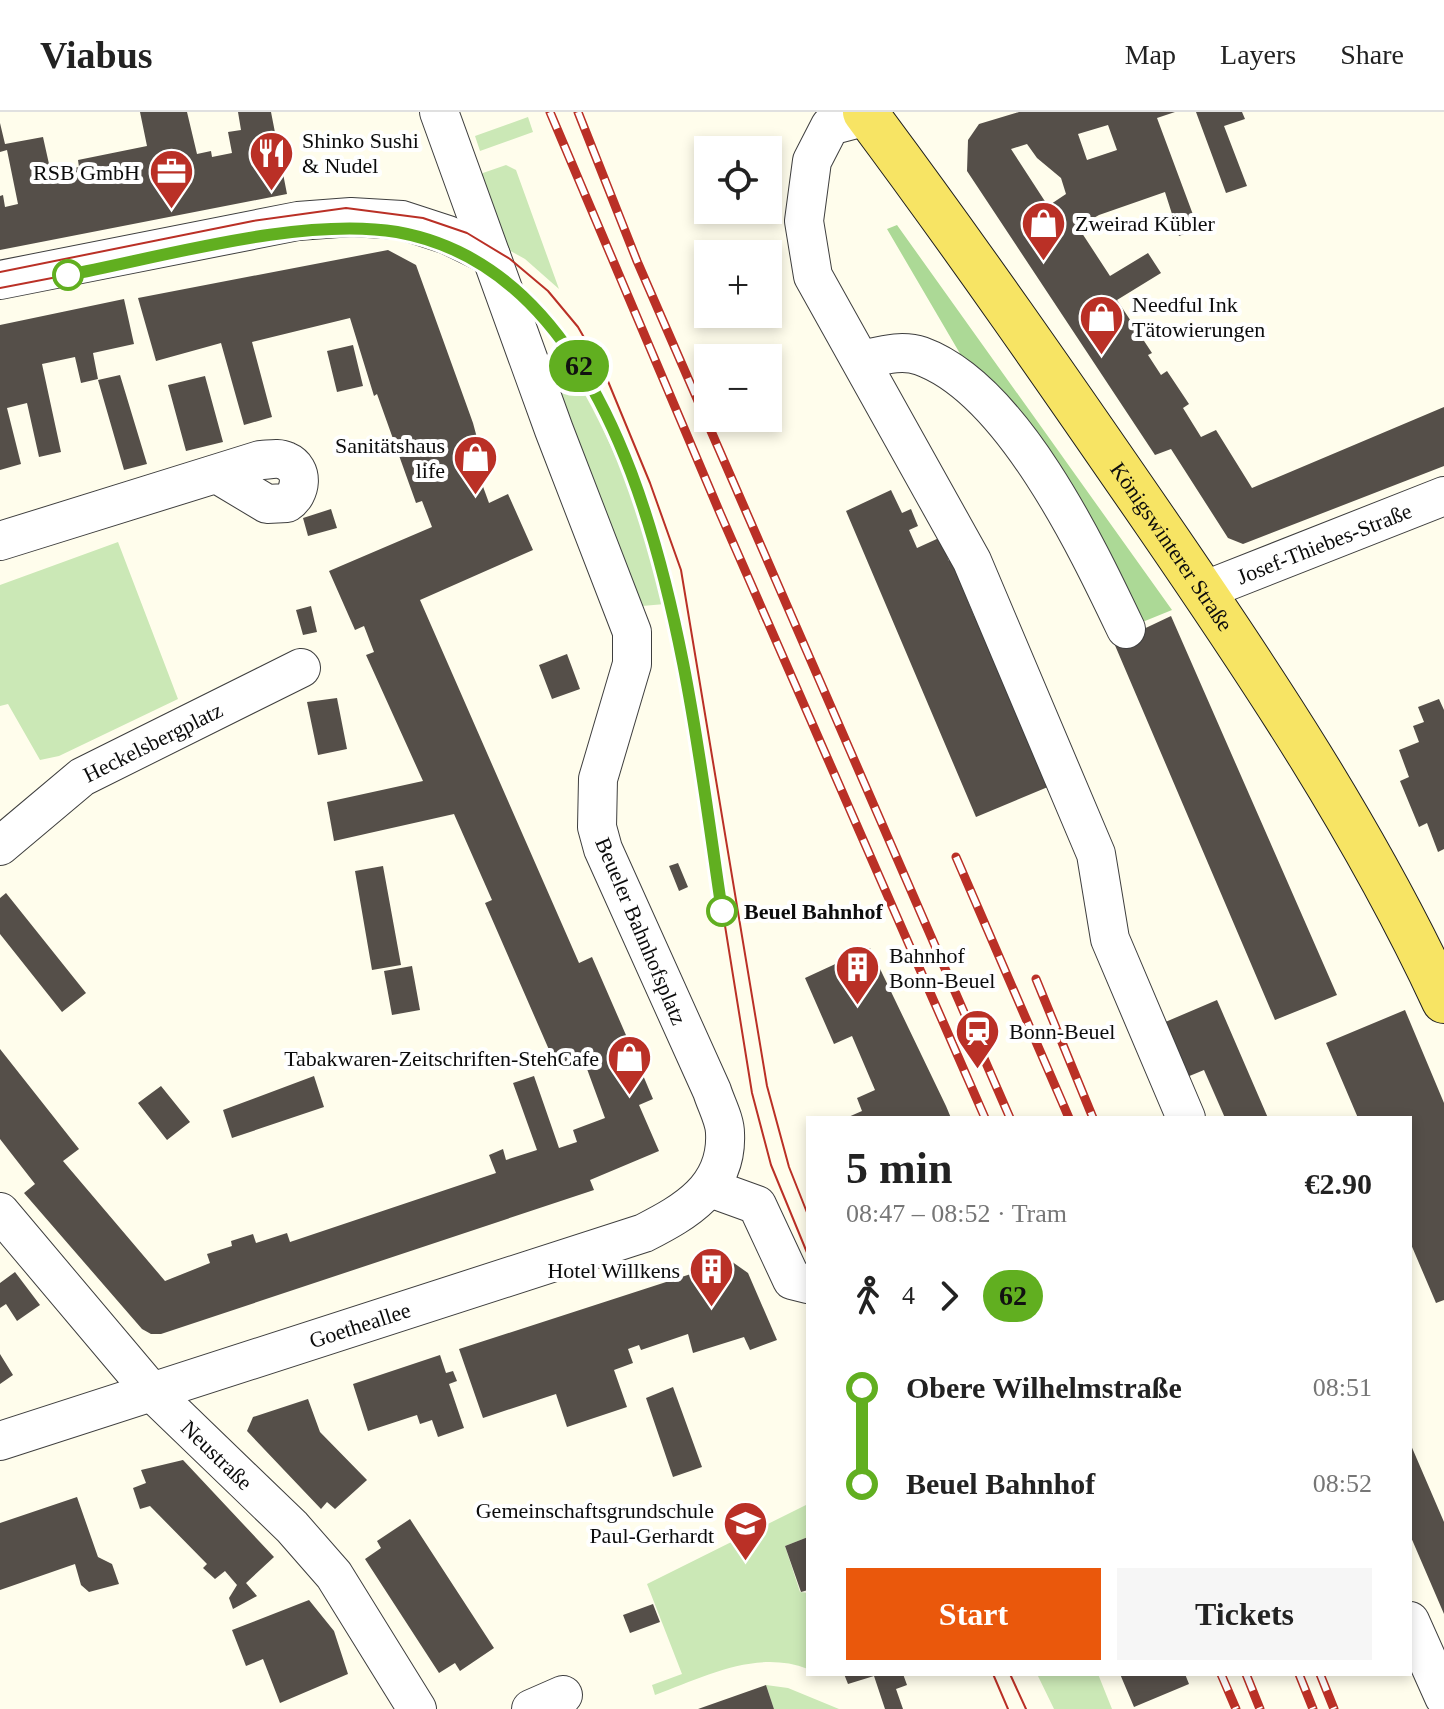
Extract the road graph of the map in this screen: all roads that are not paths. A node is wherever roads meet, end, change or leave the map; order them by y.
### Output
1 (439, 112) edge
2 (871, 113) edge
3 (491, 256) junction
4 (0, 280) edge
5 (861, 360) junction
6 (217, 474) dead end
7 (1444, 496) edge
8 (0, 541) edge
9 (1203, 591) junction
10 (1126, 629) dead end
11 (301, 668) dead end
12 (5, 830) edge
13 (1444, 1001) edge
14 (1185, 1116) edge
15 (710, 1188) junction
16 (0, 1212) edge
17 (806, 1284) edge
18 (151, 1391) junction
19 (0, 1441) edge
20 (1412, 1625) edge
21 (1444, 1697) edge
22 (417, 1709) edge

1 - 3 street, Beueler Bahnhofsplatz
2 - 5 street
2 - 9 main road, Königswinterer Straße
3 - 4 street
3 - 15 street, Beueler Bahnhofsplatz
5 - 10 street
5 - 14 street
6 - 8 street
7 - 9 street, Josef-Thiebes-Straße
9 - 13 main road, Königswinterer Straße
11 - 12 street, Heckelsbergplatz
15 - 17 street
15 - 18 street, Goetheallee
16 - 18 street, Neustraße
18 - 19 street, Goetheallee
18 - 22 street, Neustraße
20 - 21 street

